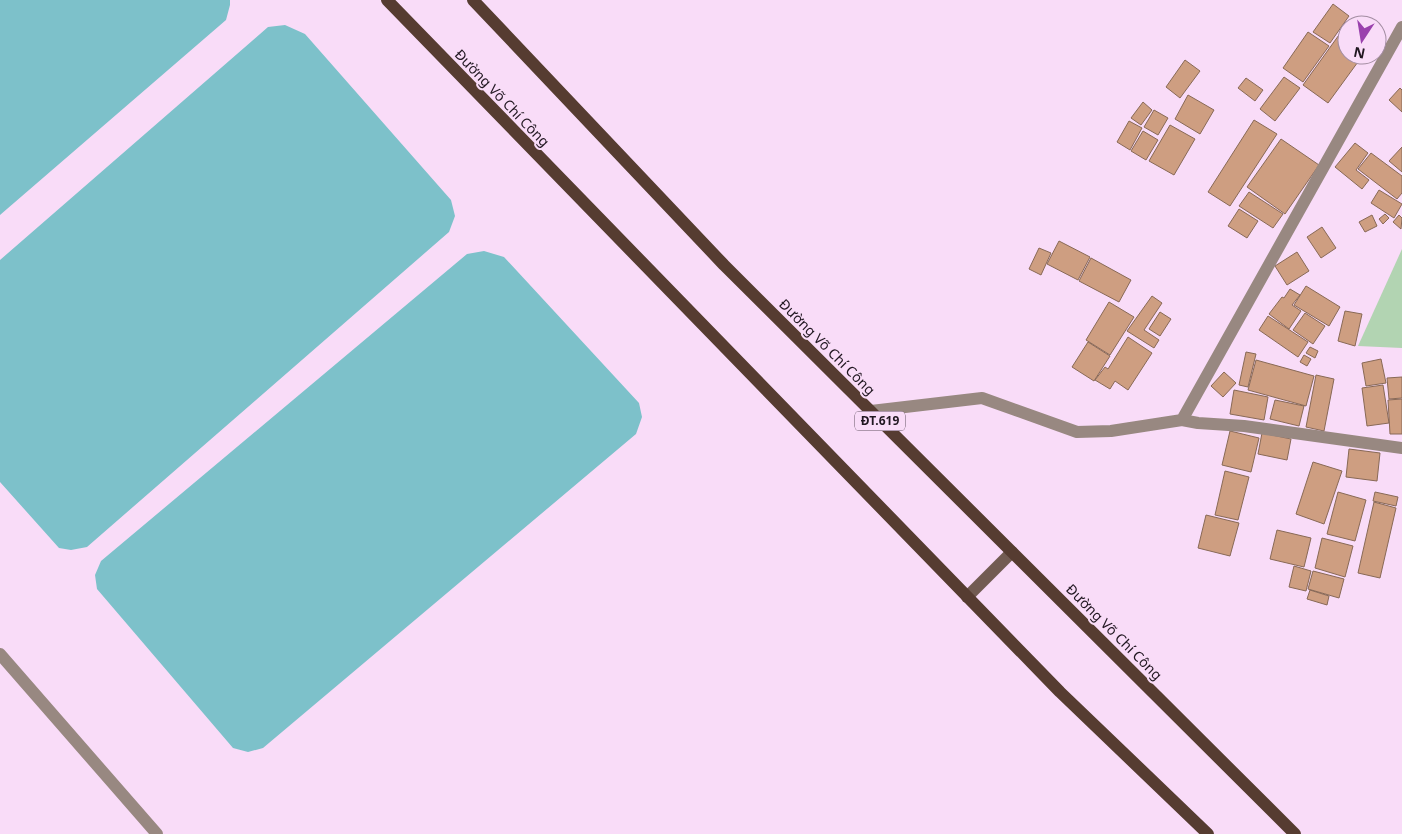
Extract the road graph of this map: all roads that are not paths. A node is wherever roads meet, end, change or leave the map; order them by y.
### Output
1 (387, 0) edge
2 (473, 0) edge
3 (1402, 27) edge
4 (871, 411) junction
5 (1182, 420) junction
6 (1402, 448) edge
7 (1012, 552) junction
8 (968, 598) junction
9 (0, 654) edge
10 (157, 834) edge
11 (1208, 834) edge
12 (1295, 834) edge

1 - 8 main road, Đường Võ Chí Công
2 - 4 main road, Đường Võ Chí Công / ĐT.619
3 - 5 street
4 - 5 street
4 - 7 main road, Đường Võ Chí Công / ĐT.619
5 - 6 street
7 - 8 main road
7 - 12 main road, Đường Võ Chí Công / ĐT.619
8 - 11 main road, Đường Võ Chí Công
9 - 10 street

